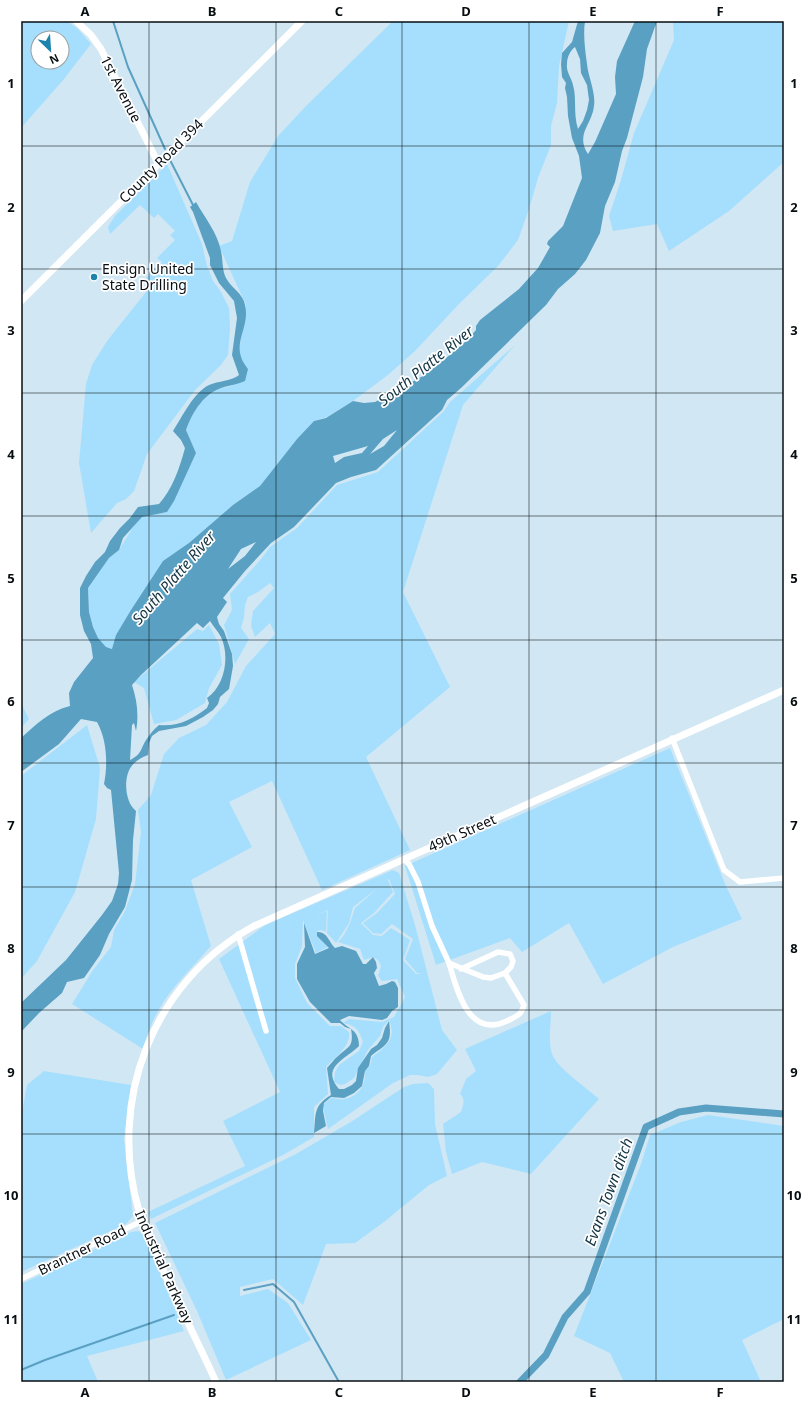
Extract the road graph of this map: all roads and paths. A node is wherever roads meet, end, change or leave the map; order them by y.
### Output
1 (76, 21) edge
2 (302, 21) edge
3 (158, 163) junction
4 (21, 301) edge
5 (784, 690) edge
6 (672, 738) junction
7 (404, 859) junction
8 (784, 878) edge
9 (238, 934) junction
10 (449, 963) junction
11 (461, 969) junction
12 (505, 973) junction
13 (165, 1010) joint
14 (266, 1031) dead end
15 (142, 1221) junction
16 (21, 1279) edge
17 (216, 1382) edge

1 - 3 street, 1st Avenue
2 - 3 street, County Road 394
3 - 4 street, County Road 394
5 - 6 street, 49th Street
6 - 7 street, 49th Street
6 - 8 street
7 - 9 street, 49th Street
7 - 10 street
9 - 13 street, 49th Street
9 - 14 street
10 - 11 street
10 - 12 street
11 - 12 street
11 - 12 street
13 - 15 street, Industrial Parkway
15 - 16 street, Brantner Road
15 - 17 street, Industrial Parkway

